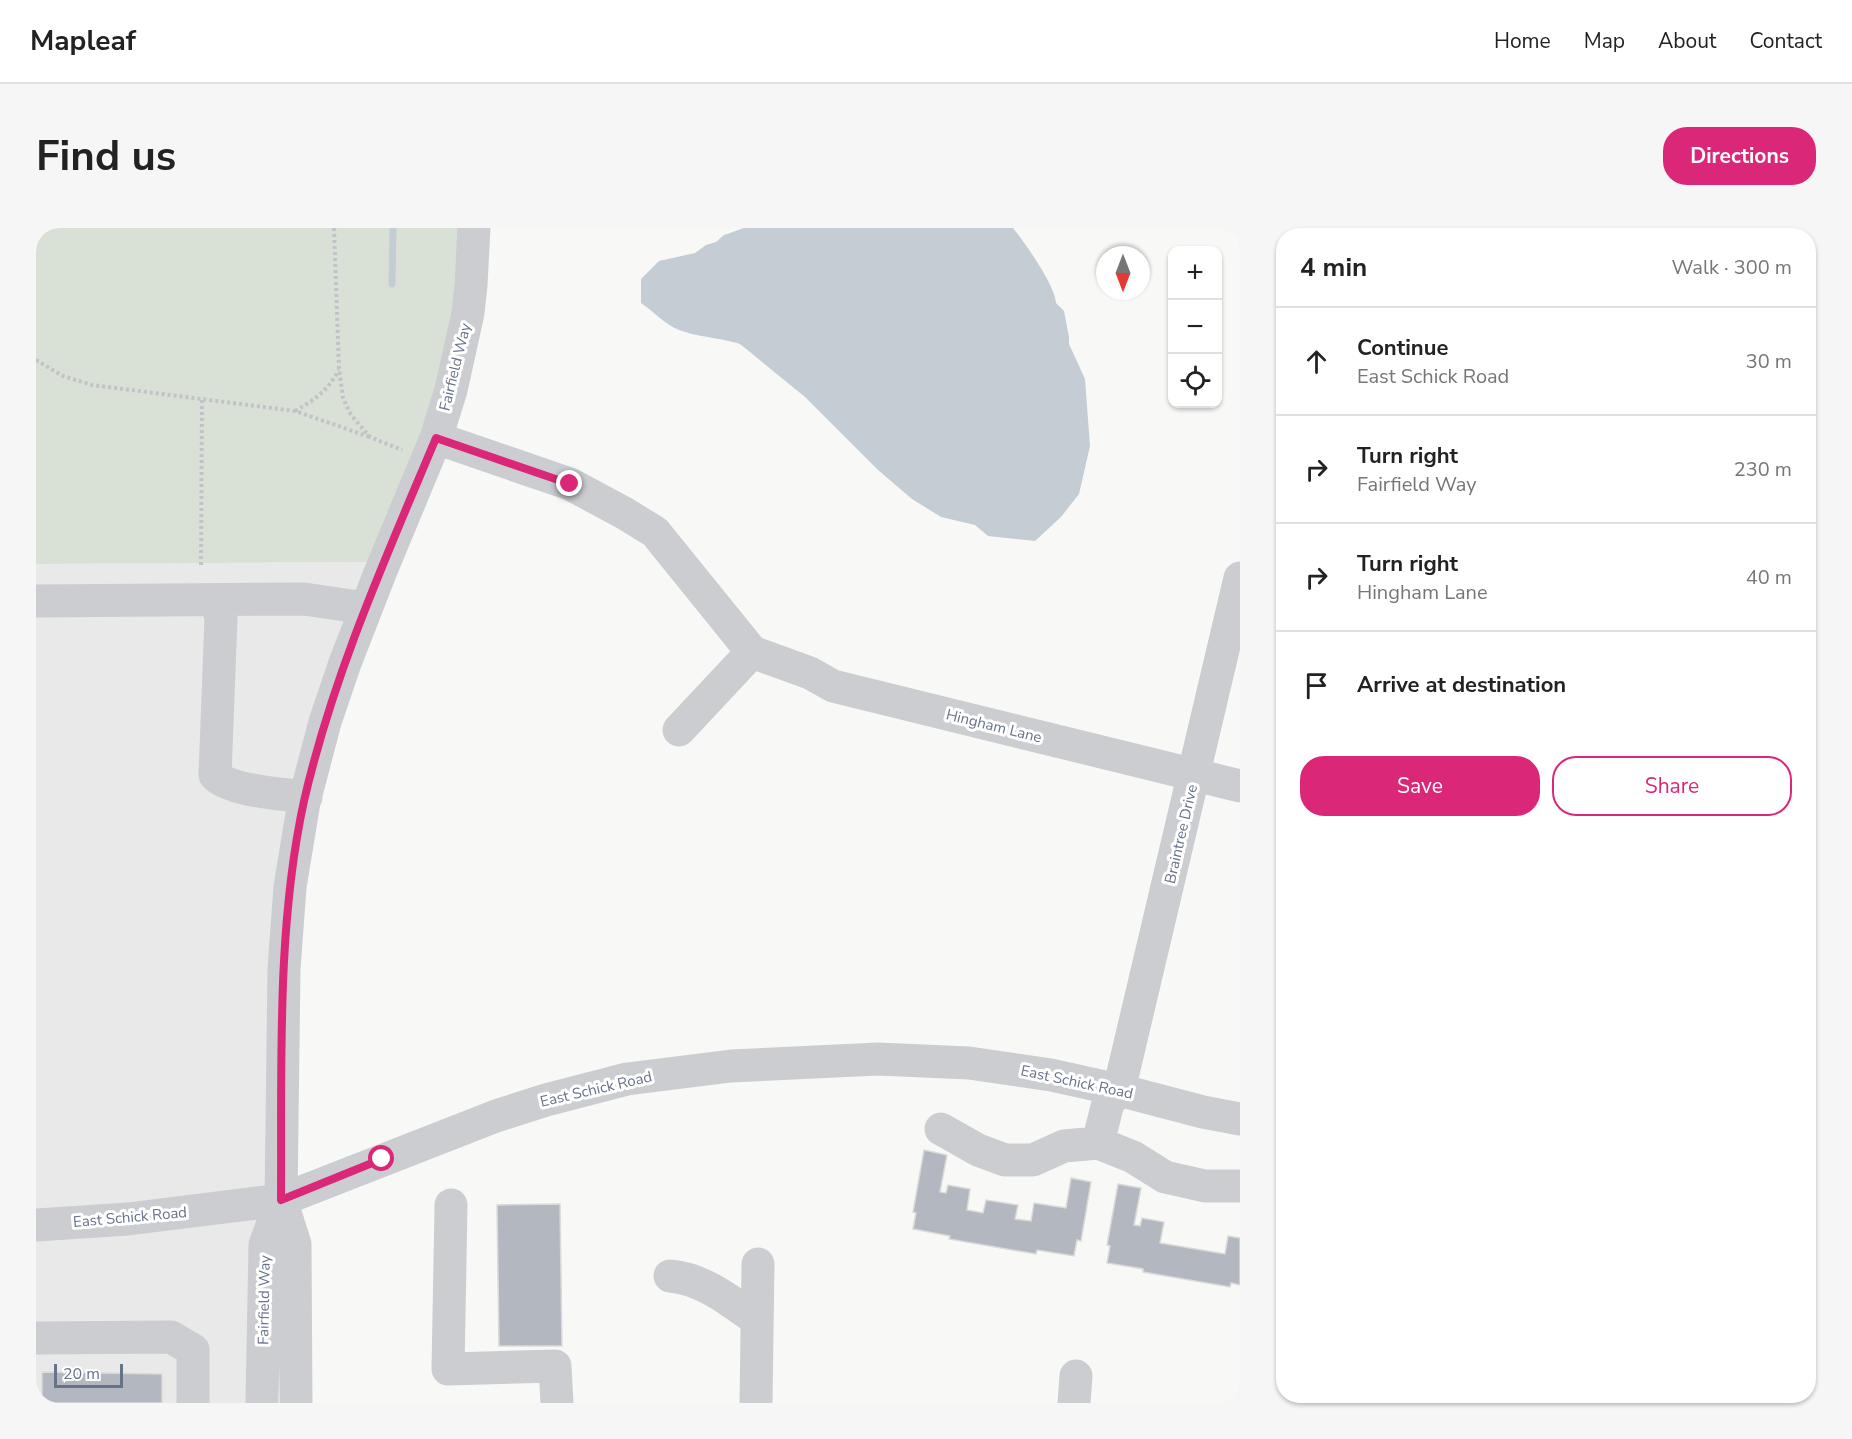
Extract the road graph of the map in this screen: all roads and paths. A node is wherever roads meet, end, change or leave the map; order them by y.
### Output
1 (334, 228) edge
2 (474, 228) edge
3 (36, 360) edge
4 (339, 369) junction
5 (202, 400) junction
6 (295, 411) junction
7 (370, 436) junction
8 (436, 438) junction
9 (402, 450) dead end
10 (201, 565) dead end
11 (1240, 578) edge
12 (216, 600) junction
13 (36, 601) edge
14 (366, 608) junction
15 (752, 652) junction
16 (679, 730) dead end
17 (1195, 776) junction
18 (1240, 786) edge
19 (306, 797) junction
20 (1119, 1090) junction
21 (1240, 1119) edge
22 (941, 1129) dead end
23 (1098, 1143) junction
24 (1240, 1186) edge
25 (281, 1200) junction
26 (451, 1205) dead end
27 (36, 1224) edge
28 (758, 1264) dead end
29 (670, 1276) dead end
30 (757, 1320) junction
31 (36, 1338) edge
32 (193, 1403) edge
33 (262, 1403) edge
34 (296, 1403) edge
35 (557, 1403) edge
36 (756, 1403) edge

1 - 4 path
2 - 8 street, Fairfield Way
3 - 5 path
4 - 6 path
4 - 7 path
5 - 6 path
5 - 10 path
6 - 7 path
7 - 9 path
8 - 14 street, Fairfield Way
8 - 15 street
11 - 17 street, Braintree Drive
12 - 13 street
12 - 14 street
12 - 19 street
14 - 19 street, Fairfield Way
15 - 16 street
15 - 17 street, Hingham Lane
17 - 18 street, Hingham Lane
17 - 20 street, Braintree Drive
19 - 25 street, Fairfield Way
20 - 21 street, East Schick Road
20 - 23 street, Braintree Drive
20 - 25 street, East Schick Road
22 - 23 street
23 - 24 street
25 - 27 street, East Schick Road
25 - 33 street, Fairfield Way
25 - 34 street, Fairfield Way
26 - 35 street
28 - 30 street
29 - 30 street
30 - 36 street
31 - 32 street

